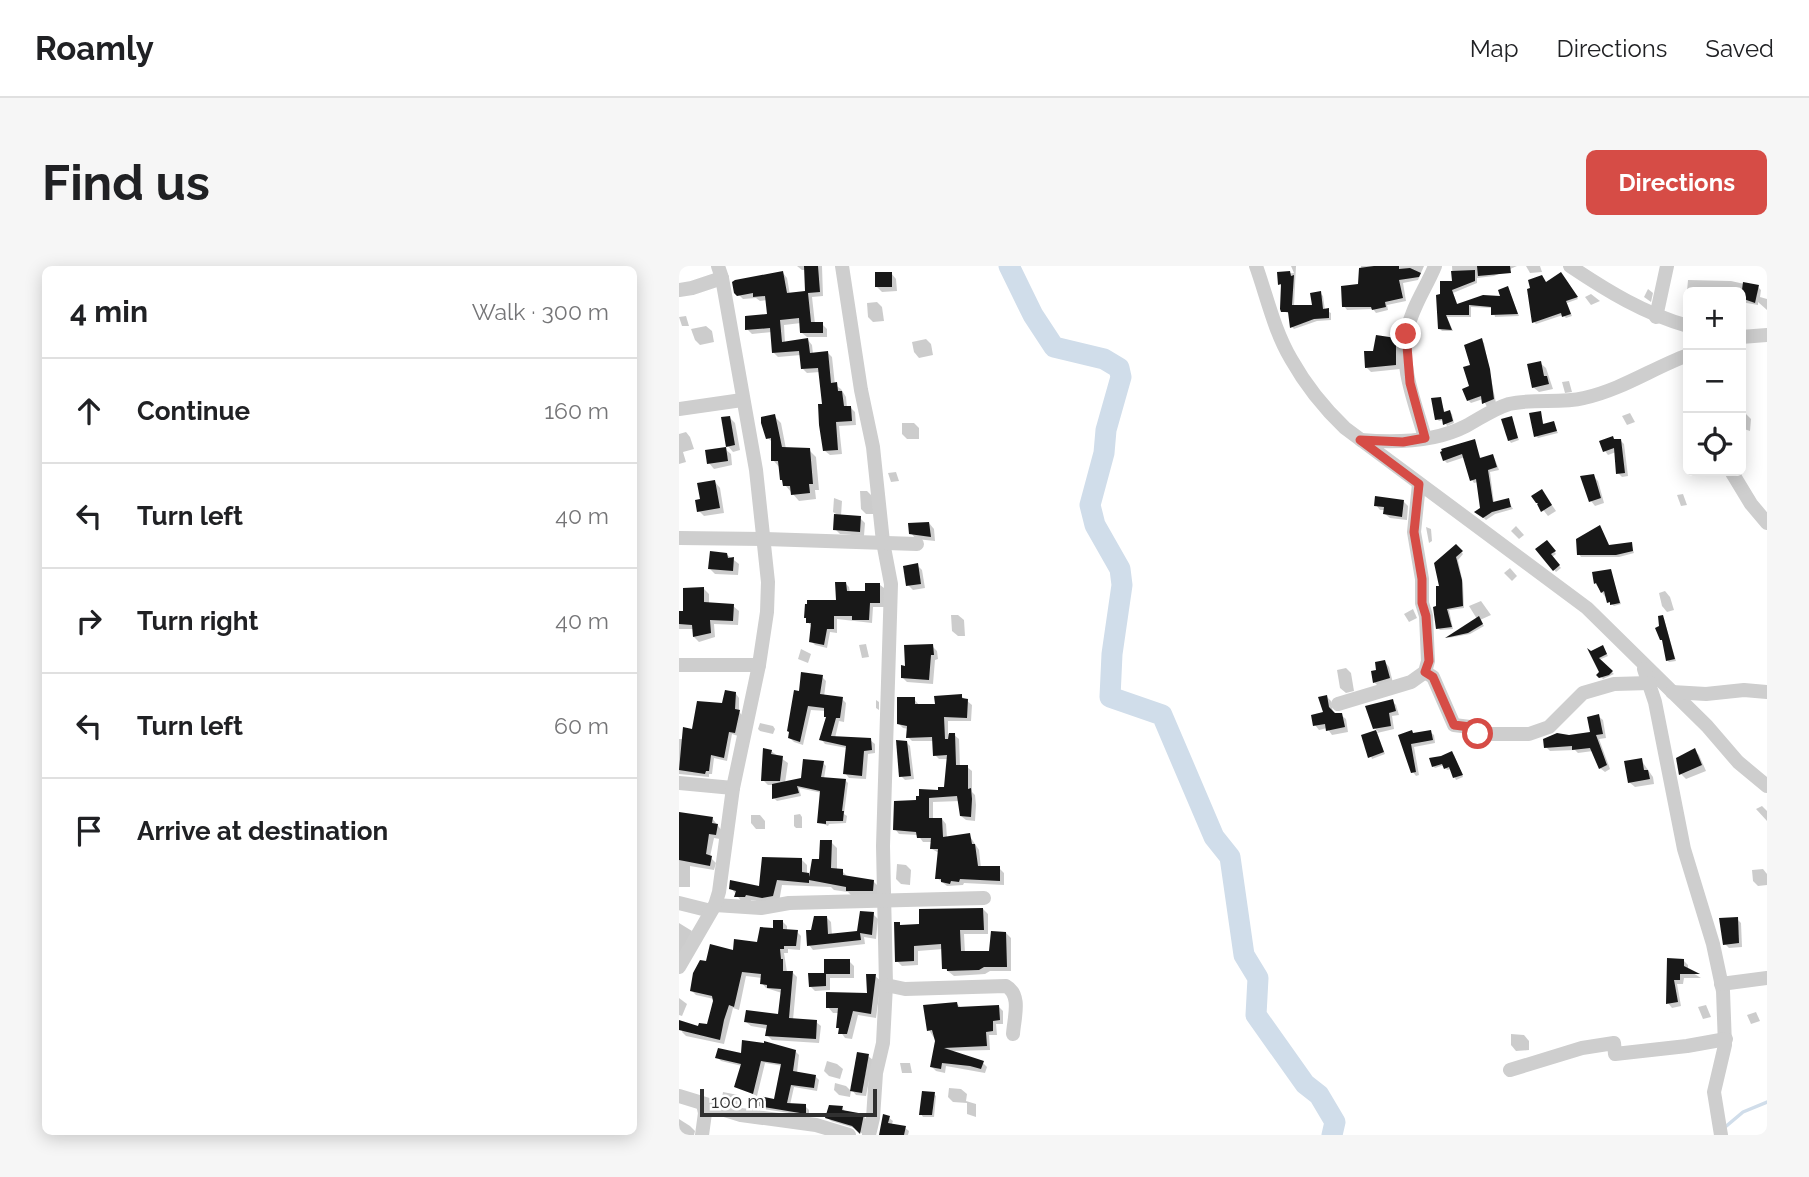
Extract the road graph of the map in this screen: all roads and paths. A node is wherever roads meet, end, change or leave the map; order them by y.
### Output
1 (842, 266) edge
2 (1256, 266) edge
3 (1435, 266) edge
4 (1570, 266) edge
5 (1668, 266) edge
6 (720, 272) edge
7 (679, 290) edge
8 (1656, 317) junction
9 (1683, 325) edge
10 (1767, 335) edge
11 (1746, 338) edge
12 (1683, 357) edge
13 (743, 400) junction
14 (679, 409) edge
15 (1425, 438) junction
16 (1360, 440) junction
17 (1734, 476) edge
18 (1419, 484) junction
19 (1767, 523) edge
20 (679, 538) edge
21 (765, 539) junction
22 (883, 542) junction
23 (917, 544) dead end
24 (679, 665) edge
25 (759, 665) junction
26 (1643, 665) junction
27 (1425, 672) junction
28 (1650, 683) junction
29 (1672, 692) junction
30 (1767, 692) edge
31 (1338, 704) dead end
32 (679, 783) edge
33 (1767, 786) edge
34 (733, 788) junction
35 (984, 898) dead end
36 (883, 900) junction
37 (679, 903) edge
38 (713, 908) junction
39 (679, 967) edge
40 (1767, 978) edge
41 (1721, 984) junction
42 (886, 985) junction
43 (1013, 1034) dead end
44 (1726, 1040) junction
45 (1510, 1070) dead end
46 (679, 1096) edge
47 (703, 1104) junction
48 (702, 1135) edge
49 (849, 1135) edge
50 (869, 1135) edge
51 (1721, 1135) edge

1 - 22 street
2 - 16 street
3 - 15 street
4 - 8 street
5 - 8 street
6 - 7 street
6 - 13 street
8 - 9 street
10 - 11 street
12 - 15 street
13 - 14 street
13 - 21 street
15 - 16 street
16 - 18 street
17 - 19 street
18 - 26 street
18 - 27 street
20 - 21 street
21 - 22 street
21 - 25 street
22 - 23 street
22 - 36 street
24 - 25 street
25 - 34 street
26 - 28 street
26 - 29 street
27 - 28 street
27 - 31 street
28 - 41 street
29 - 30 street
29 - 33 street
32 - 34 street
34 - 38 street
35 - 36 street
36 - 38 street
36 - 42 street
37 - 38 street
38 - 39 street
40 - 41 street
41 - 44 street
42 - 43 street
42 - 50 street
44 - 45 street
44 - 51 street
46 - 47 street
47 - 48 street
47 - 49 street

